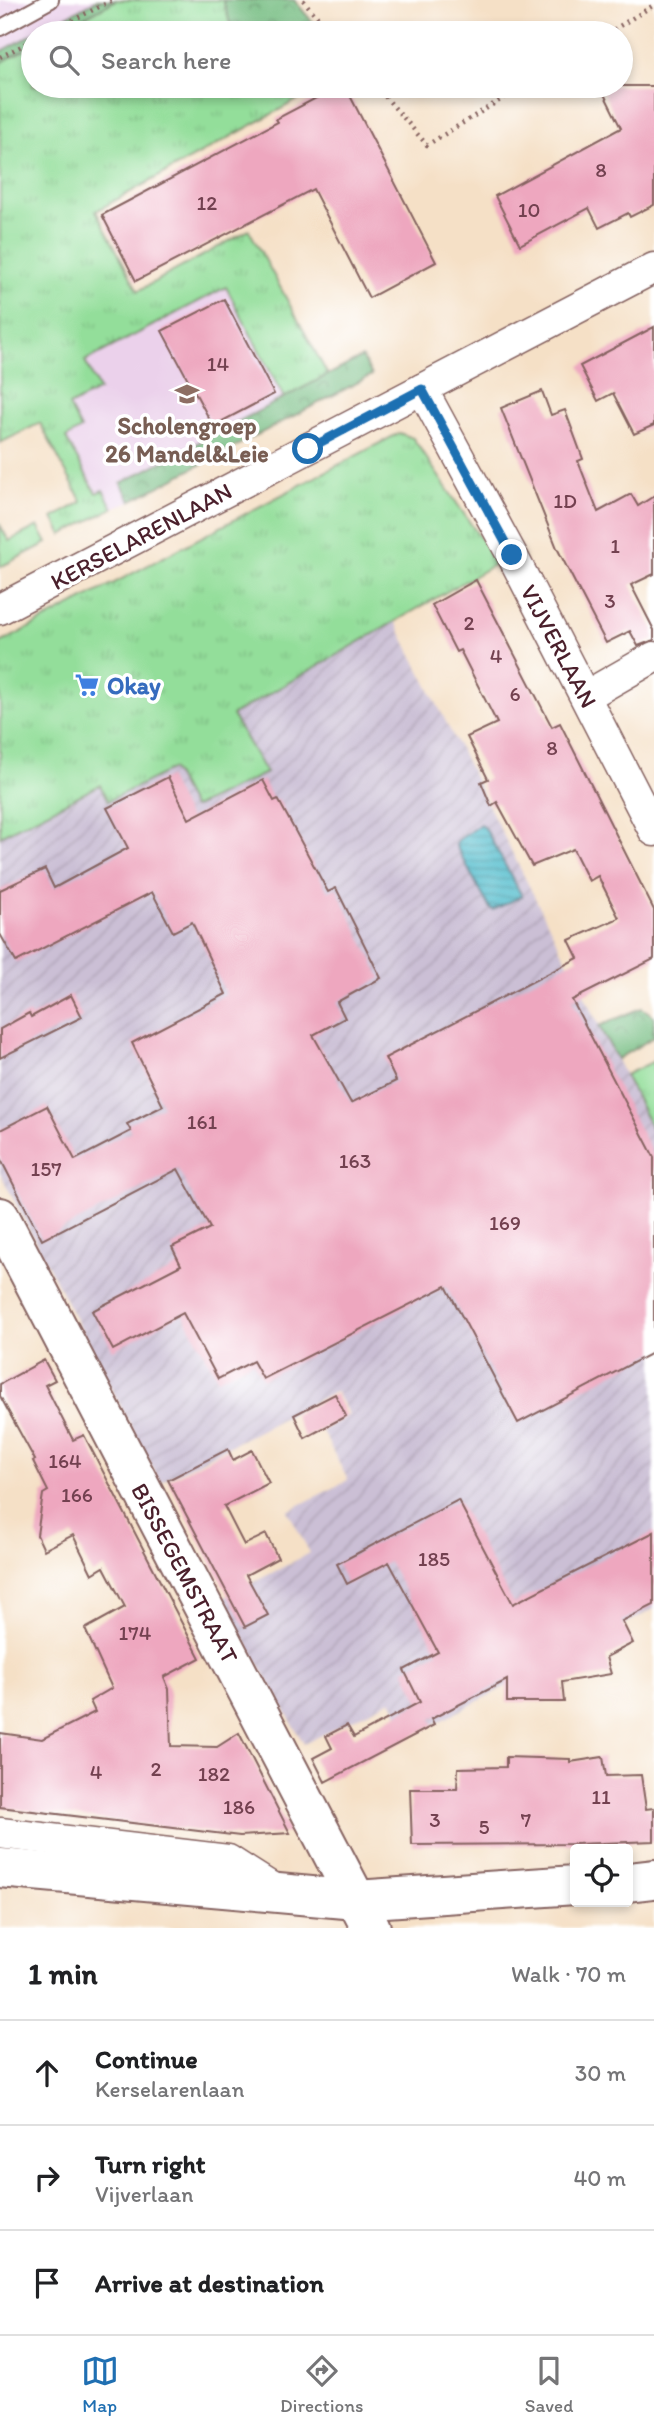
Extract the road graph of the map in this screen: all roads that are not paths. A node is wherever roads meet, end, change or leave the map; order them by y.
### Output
1 (51, 0) edge
2 (0, 28) edge
3 (654, 268) edge
4 (422, 389) junction
5 (0, 610) edge
6 (654, 657) edge
7 (586, 696) junction
8 (654, 831) edge
9 (0, 1217) edge
10 (0, 1833) edge
11 (0, 1868) edge
12 (654, 1879) edge
13 (633, 1881) edge
14 (570, 1886) edge
15 (278, 1892) junction
16 (364, 1914) edge

1 - 2 lane
3 - 4 street, KERSELARENLAAN
4 - 5 street, KERSELARENLAAN
4 - 7 street, VIJVERLAAN
6 - 7 street
7 - 8 street, VIJVERLAAN
9 - 16 street, BISSEGEMSTRAAT
10 - 15 street
11 - 15 street
12 - 13 street
14 - 16 street
15 - 16 street

